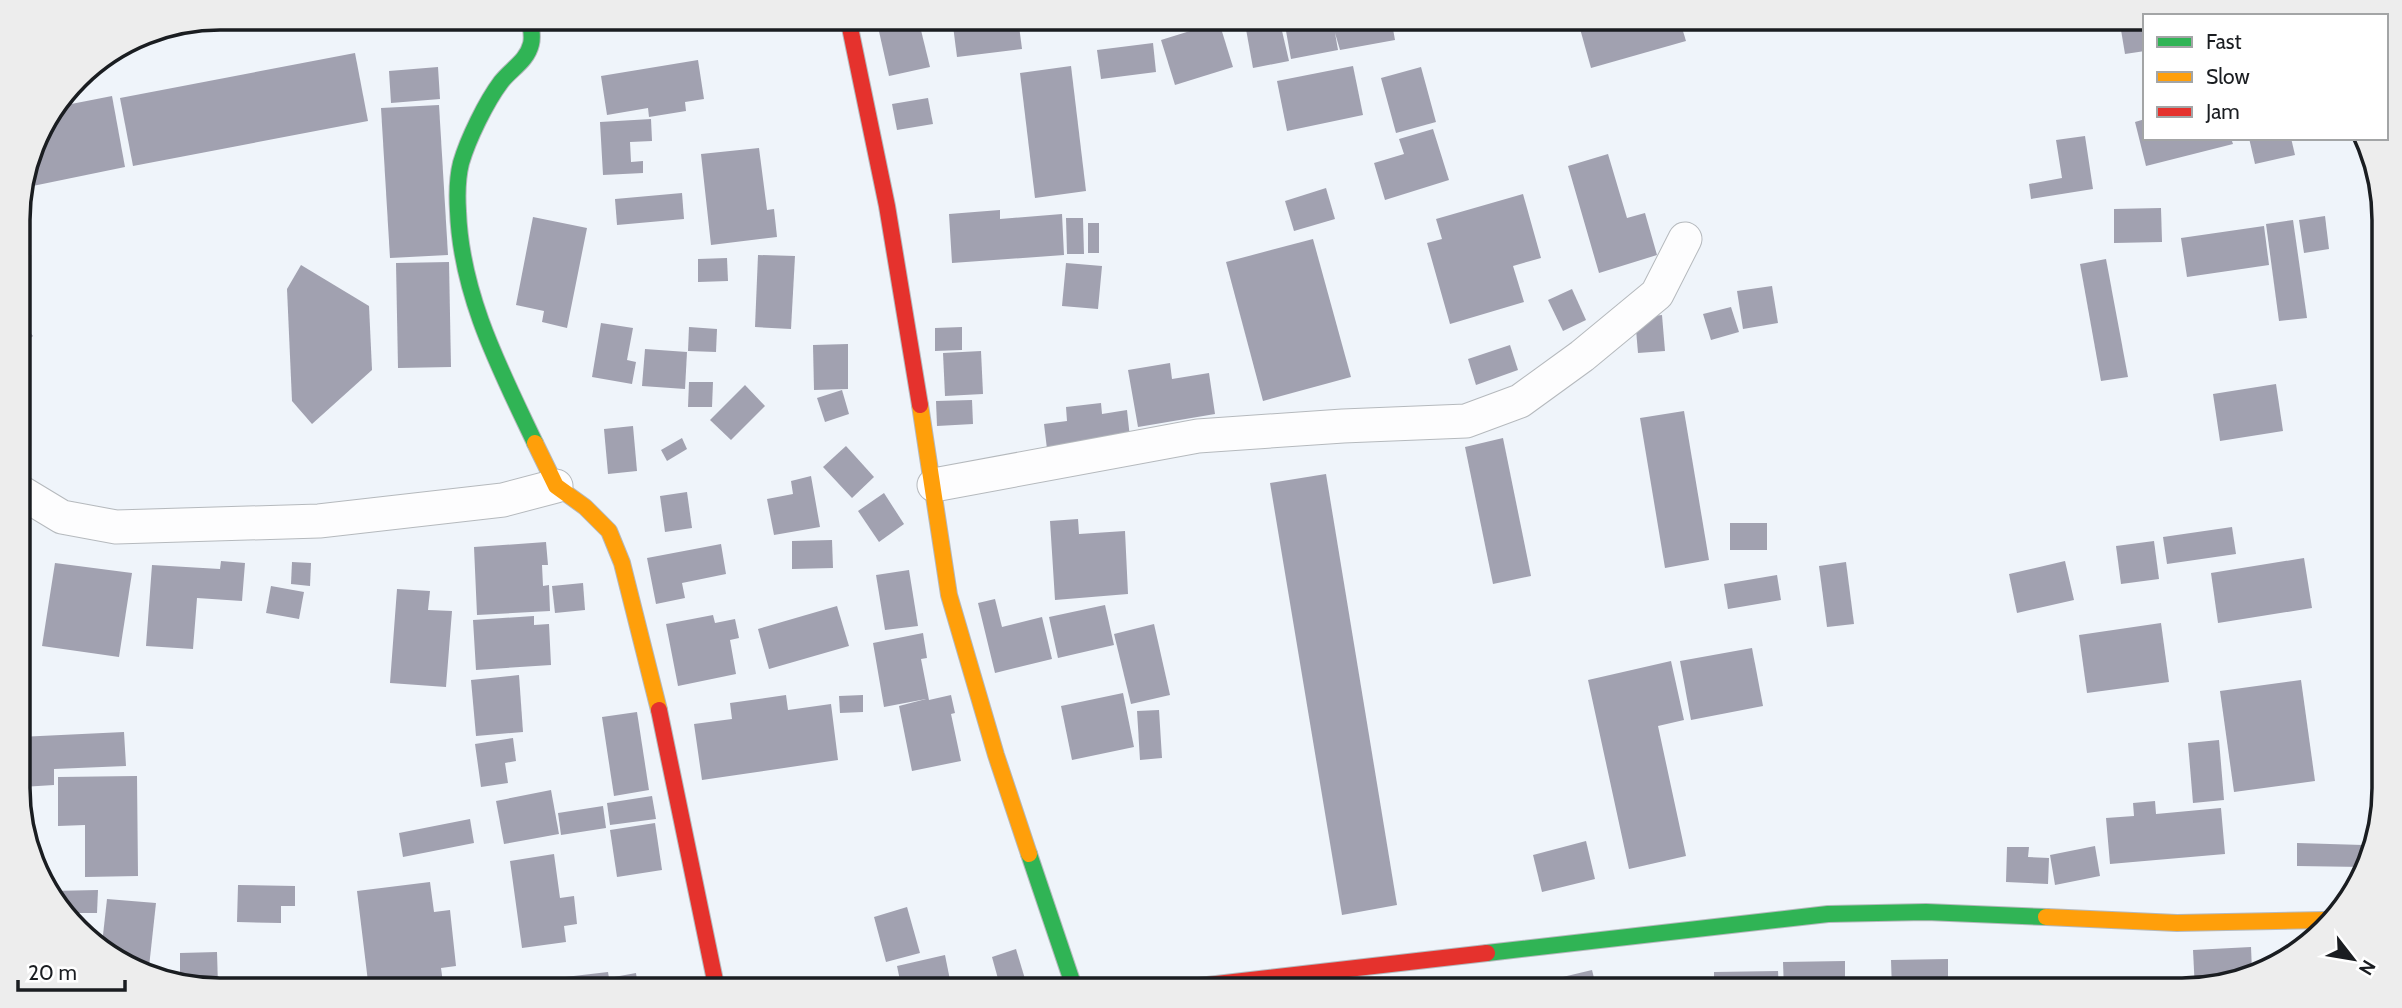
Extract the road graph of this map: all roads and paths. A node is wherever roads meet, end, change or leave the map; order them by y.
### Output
1 (532, 30) edge
2 (850, 30) edge
3 (1685, 239) dead end
4 (933, 485) junction
5 (556, 486) junction
6 (30, 498) edge
7 (2319, 920) edge
8 (715, 978) edge
9 (1070, 978) edge
10 (1269, 978) edge

1 - 5 street
2 - 4 street
3 - 4 street
4 - 9 street
5 - 6 street
5 - 8 street
7 - 10 street

